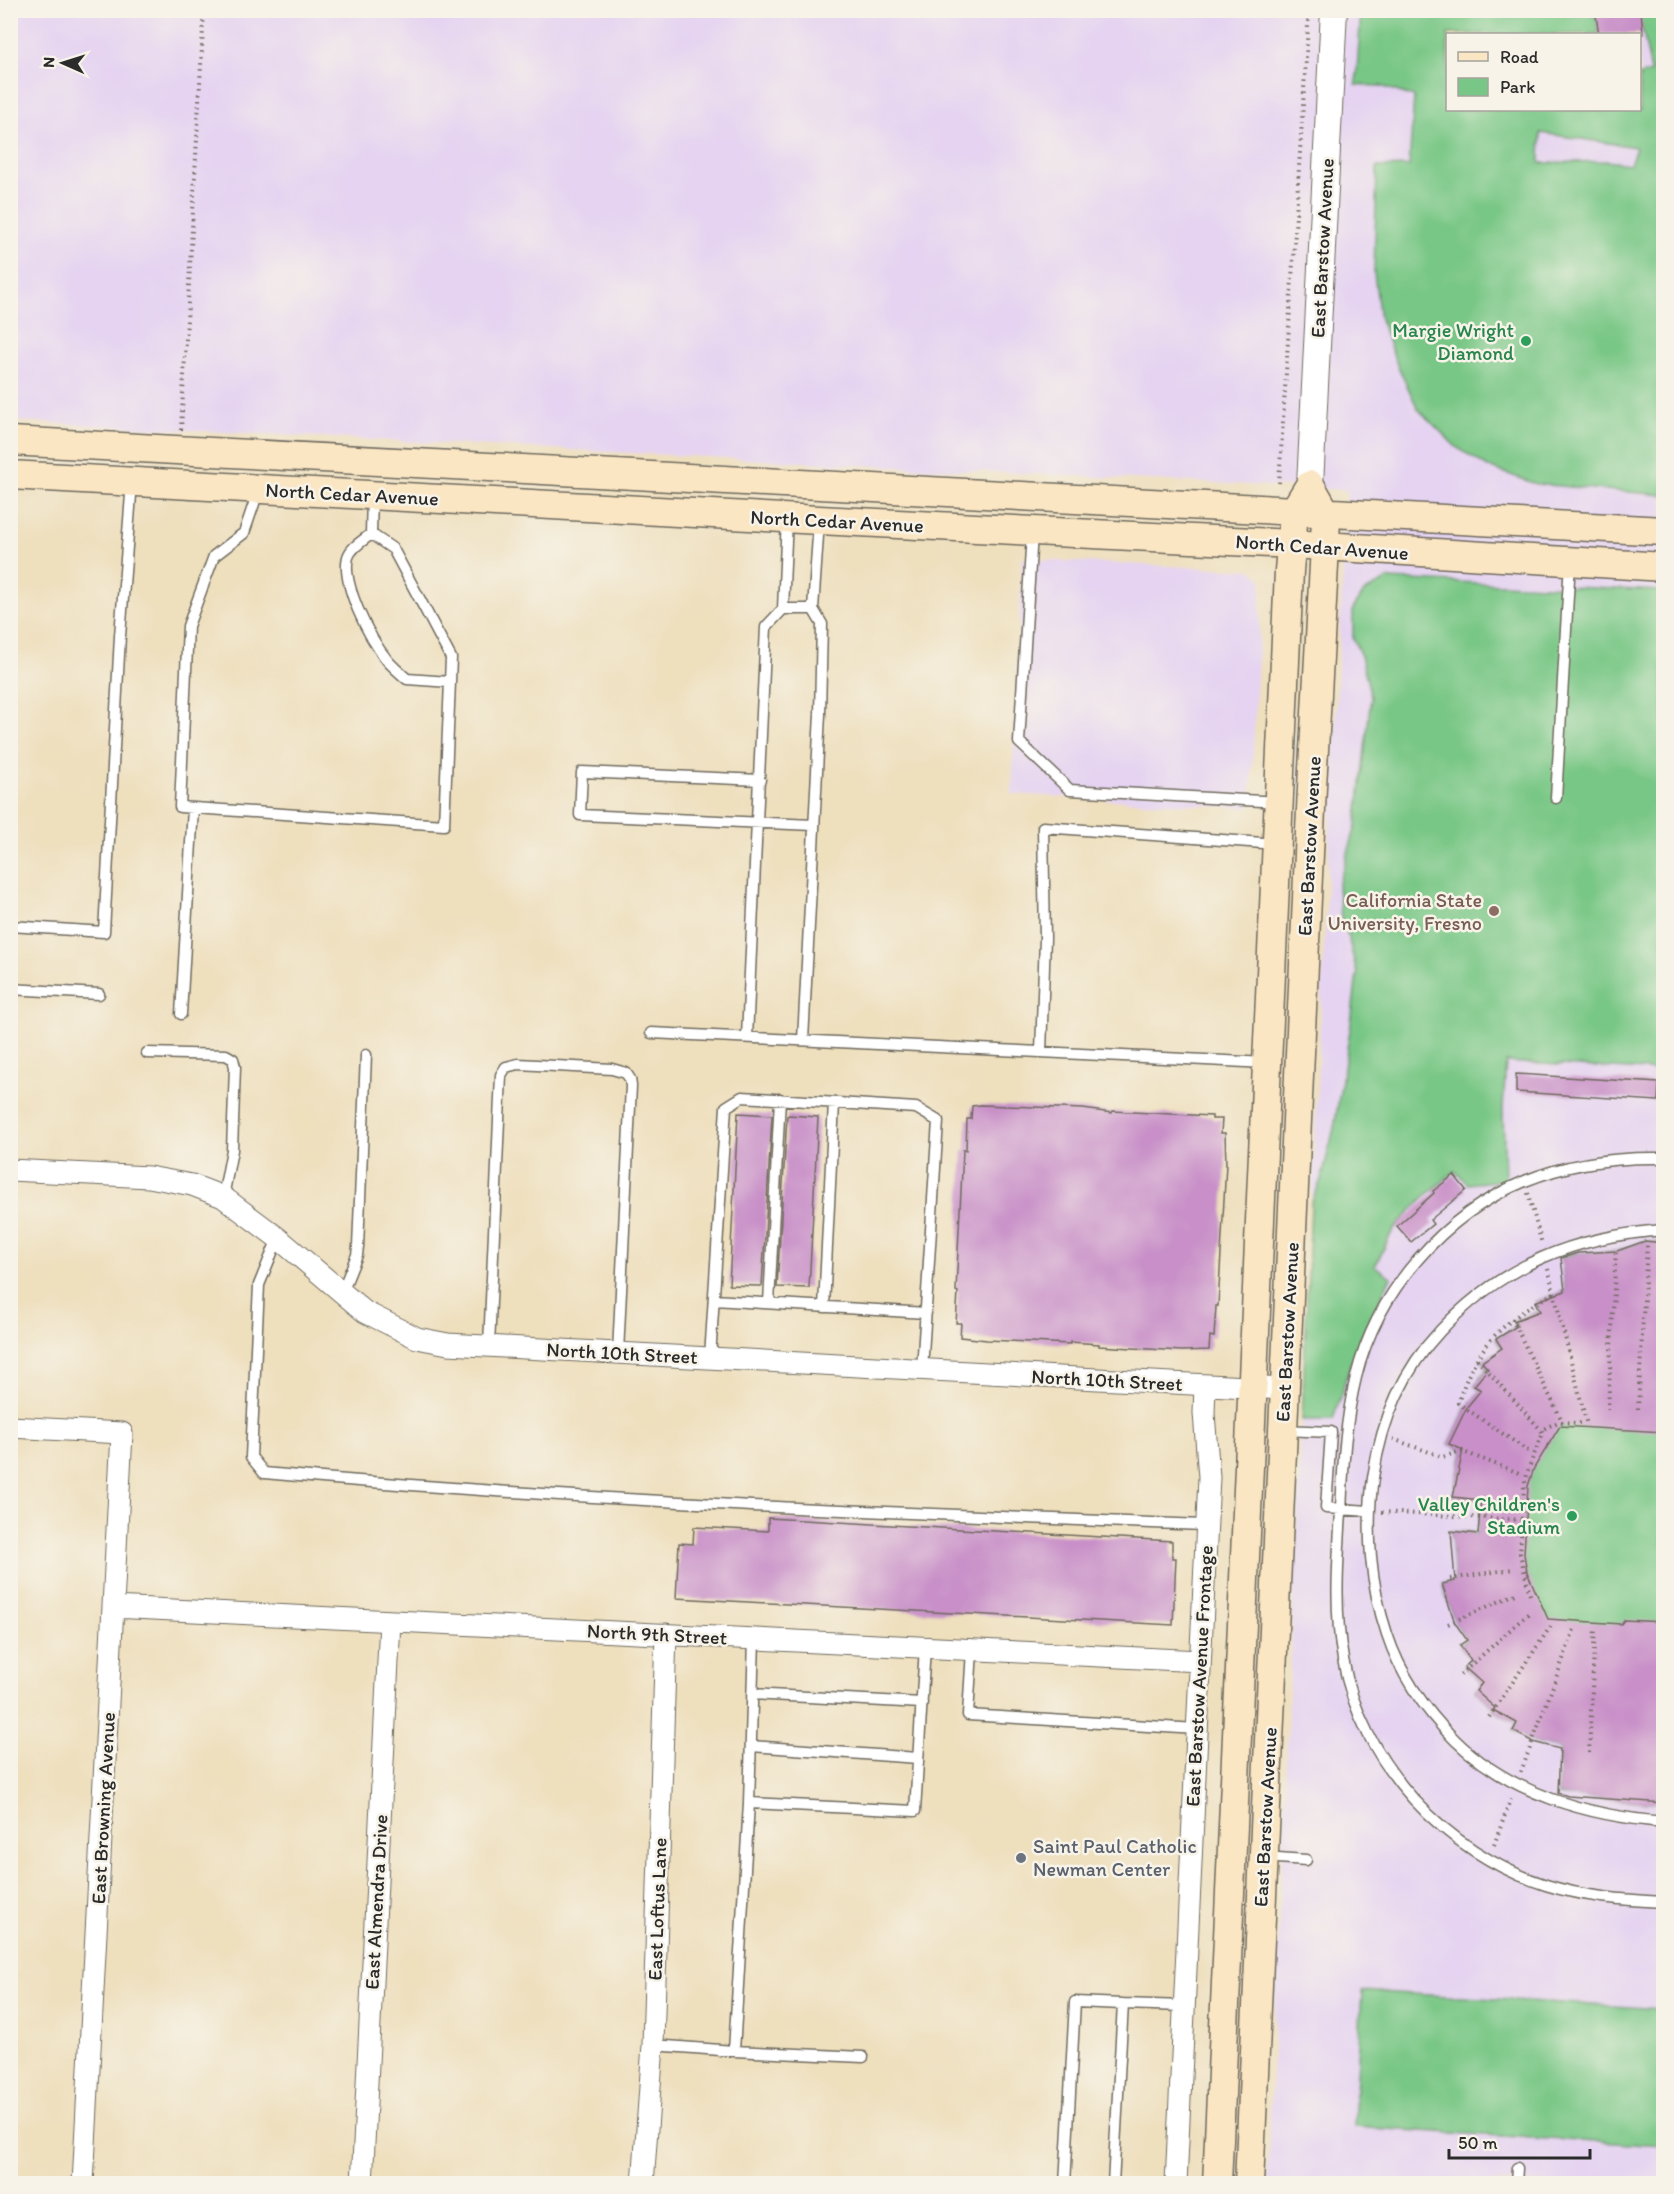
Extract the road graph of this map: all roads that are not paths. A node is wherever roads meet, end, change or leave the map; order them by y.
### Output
1 (1334, 10) edge
2 (10, 441) edge
3 (524, 470) junction
4 (10, 475) edge
5 (132, 482) junction
6 (1310, 485) junction
7 (259, 489) junction
8 (372, 495) junction
9 (1294, 511) junction
10 (1326, 513) junction
11 (787, 518) junction
12 (819, 520) junction
13 (1032, 531) junction
14 (1664, 531) edge
15 (371, 534) junction
16 (1291, 544) junction
17 (1325, 546) junction
18 (1570, 562) junction
19 (1664, 567) edge
20 (783, 609) junction
21 (813, 609) junction
22 (450, 682) junction
23 (760, 780) junction
24 (1556, 798) dead end
25 (1279, 802) junction
26 (193, 808) junction
27 (758, 823) junction
28 (814, 825) junction
29 (1277, 844) junction
30 (10, 926) edge
31 (10, 989) edge
32 (99, 994) dead end
33 (181, 1014) dead end
34 (651, 1033) dead end
35 (747, 1037) junction
36 (803, 1040) junction
37 (1041, 1052) junction
38 (147, 1053) dead end
39 (366, 1055) dead end
40 (1268, 1063) junction
41 (780, 1099) junction
42 (834, 1103) junction
43 (1664, 1158) edge
44 (10, 1170) edge
45 (223, 1197) junction
46 (1664, 1230) edge
47 (278, 1238) junction
48 (342, 1292) junction
49 (714, 1300) junction
50 (769, 1303) junction
51 (824, 1307) junction
52 (926, 1313) junction
53 (489, 1346) junction
54 (618, 1353) junction
55 (711, 1358) junction
56 (922, 1370) junction
57 (1205, 1385) junction
58 (1253, 1388) junction
59 (1284, 1389) junction
60 (10, 1427) edge
61 (1282, 1430) junction
62 (1341, 1510) junction
63 (1369, 1511) junction
64 (1206, 1526) junction
65 (113, 1606) junction
66 (390, 1621) junction
67 (666, 1634) junction
68 (754, 1639) junction
69 (925, 1647) junction
70 (972, 1650) junction
71 (1200, 1661) junction
72 (752, 1694) junction
73 (921, 1702) junction
74 (1197, 1729) junction
75 (751, 1746) junction
76 (918, 1758) junction
77 (748, 1803) junction
78 (1664, 1822) edge
79 (1264, 1857) junction
80 (1306, 1860) dead end
81 (1664, 1902) edge
82 (1123, 2004) junction
83 (1184, 2006) junction
84 (653, 2045) junction
85 (734, 2051) junction
86 (863, 2057) dead end
87 (1517, 2168) dead end
88 (83, 2184) edge
89 (362, 2184) edge
90 (644, 2184) edge
91 (1065, 2184) edge
92 (1113, 2184) edge
93 (1176, 2184) edge
94 (1217, 2184) edge
95 (1249, 2184) edge
96 (1516, 2184) edge

1 - 6 street, East Barstow Avenue
2 - 3 main road, North Cedar Avenue
3 - 7 main road
3 - 9 main road, North Cedar Avenue
4 - 5 main road, North Cedar Avenue
5 - 7 main road, North Cedar Avenue
5 - 30 lane
6 - 9 main road, East Barstow Avenue
6 - 10 main road
7 - 8 main road, North Cedar Avenue
7 - 26 lane
8 - 11 main road, North Cedar Avenue
8 - 15 lane
9 - 10 main road, North Cedar Avenue
9 - 16 main road, East Barstow Avenue
10 - 14 main road, North Cedar Avenue
10 - 17 main road, East Barstow Avenue
11 - 12 main road, North Cedar Avenue
11 - 20 lane
12 - 13 main road, North Cedar Avenue
12 - 21 lane
13 - 16 main road, North Cedar Avenue
13 - 25 lane
15 - 22 lane
15 - 22 lane
16 - 17 main road, North Cedar Avenue
16 - 25 main road, East Barstow Avenue
17 - 18 main road, North Cedar Avenue
17 - 59 main road, East Barstow Avenue
18 - 19 main road, North Cedar Avenue
18 - 24 lane
20 - 21 lane
20 - 23 lane
21 - 28 lane
22 - 26 lane
23 - 27 lane
23 - 27 lane
25 - 29 main road, East Barstow Avenue
26 - 33 lane
27 - 28 lane
27 - 35 lane
28 - 36 lane
29 - 37 lane
29 - 40 main road, East Barstow Avenue
31 - 32 lane
34 - 35 lane
35 - 36 lane
36 - 37 lane
37 - 40 lane
38 - 45 lane
39 - 48 lane
40 - 58 main road, East Barstow Avenue
41 - 42 lane
41 - 49 lane
41 - 50 lane
42 - 51 lane
42 - 52 lane
43 - 62 lane
44 - 45 street, North 10th Street
45 - 47 street, North 10th Street
46 - 63 lane
47 - 48 street, North 10th Street
47 - 64 lane
48 - 53 street, North 10th Street
49 - 50 lane
49 - 55 lane
50 - 51 lane
51 - 52 lane
52 - 56 lane
53 - 54 street, North 10th Street
53 - 54 lane
54 - 55 street, North 10th Street
55 - 56 street, North 10th Street
56 - 57 street, North 10th Street
57 - 58 street, North 10th Street
57 - 64 street, East Barstow Avenue Frontage
58 - 59 street, North 10th Street
58 - 94 main road, East Barstow Avenue
59 - 61 main road, East Barstow Avenue
60 - 65 street, East Browning Avenue
61 - 62 lane
61 - 79 main road, East Barstow Avenue
62 - 63 lane
62 - 81 lane
63 - 78 lane
64 - 71 street, East Barstow Avenue Frontage
65 - 66 street, North 9th Street
65 - 88 street, East Browning Avenue
66 - 67 street, North 9th Street
66 - 89 street, East Almendra Drive
67 - 68 street, North 9th Street
67 - 84 street, East Loftus Lane
68 - 69 street, North 9th Street
68 - 72 lane
69 - 70 street, North 9th Street
69 - 73 lane
70 - 71 street, North 9th Street
70 - 74 lane
71 - 74 street, East Barstow Avenue Frontage
72 - 73 lane
72 - 75 lane
73 - 76 lane
74 - 83 street, East Barstow Avenue Frontage
75 - 76 lane
75 - 77 lane
76 - 77 lane
77 - 85 lane
79 - 80 lane
79 - 95 main road, East Barstow Avenue
82 - 83 lane
82 - 91 lane
82 - 92 lane
83 - 93 street, East Barstow Avenue Frontage
84 - 85 lane
84 - 90 street, East Loftus Lane
85 - 86 lane
87 - 96 lane

